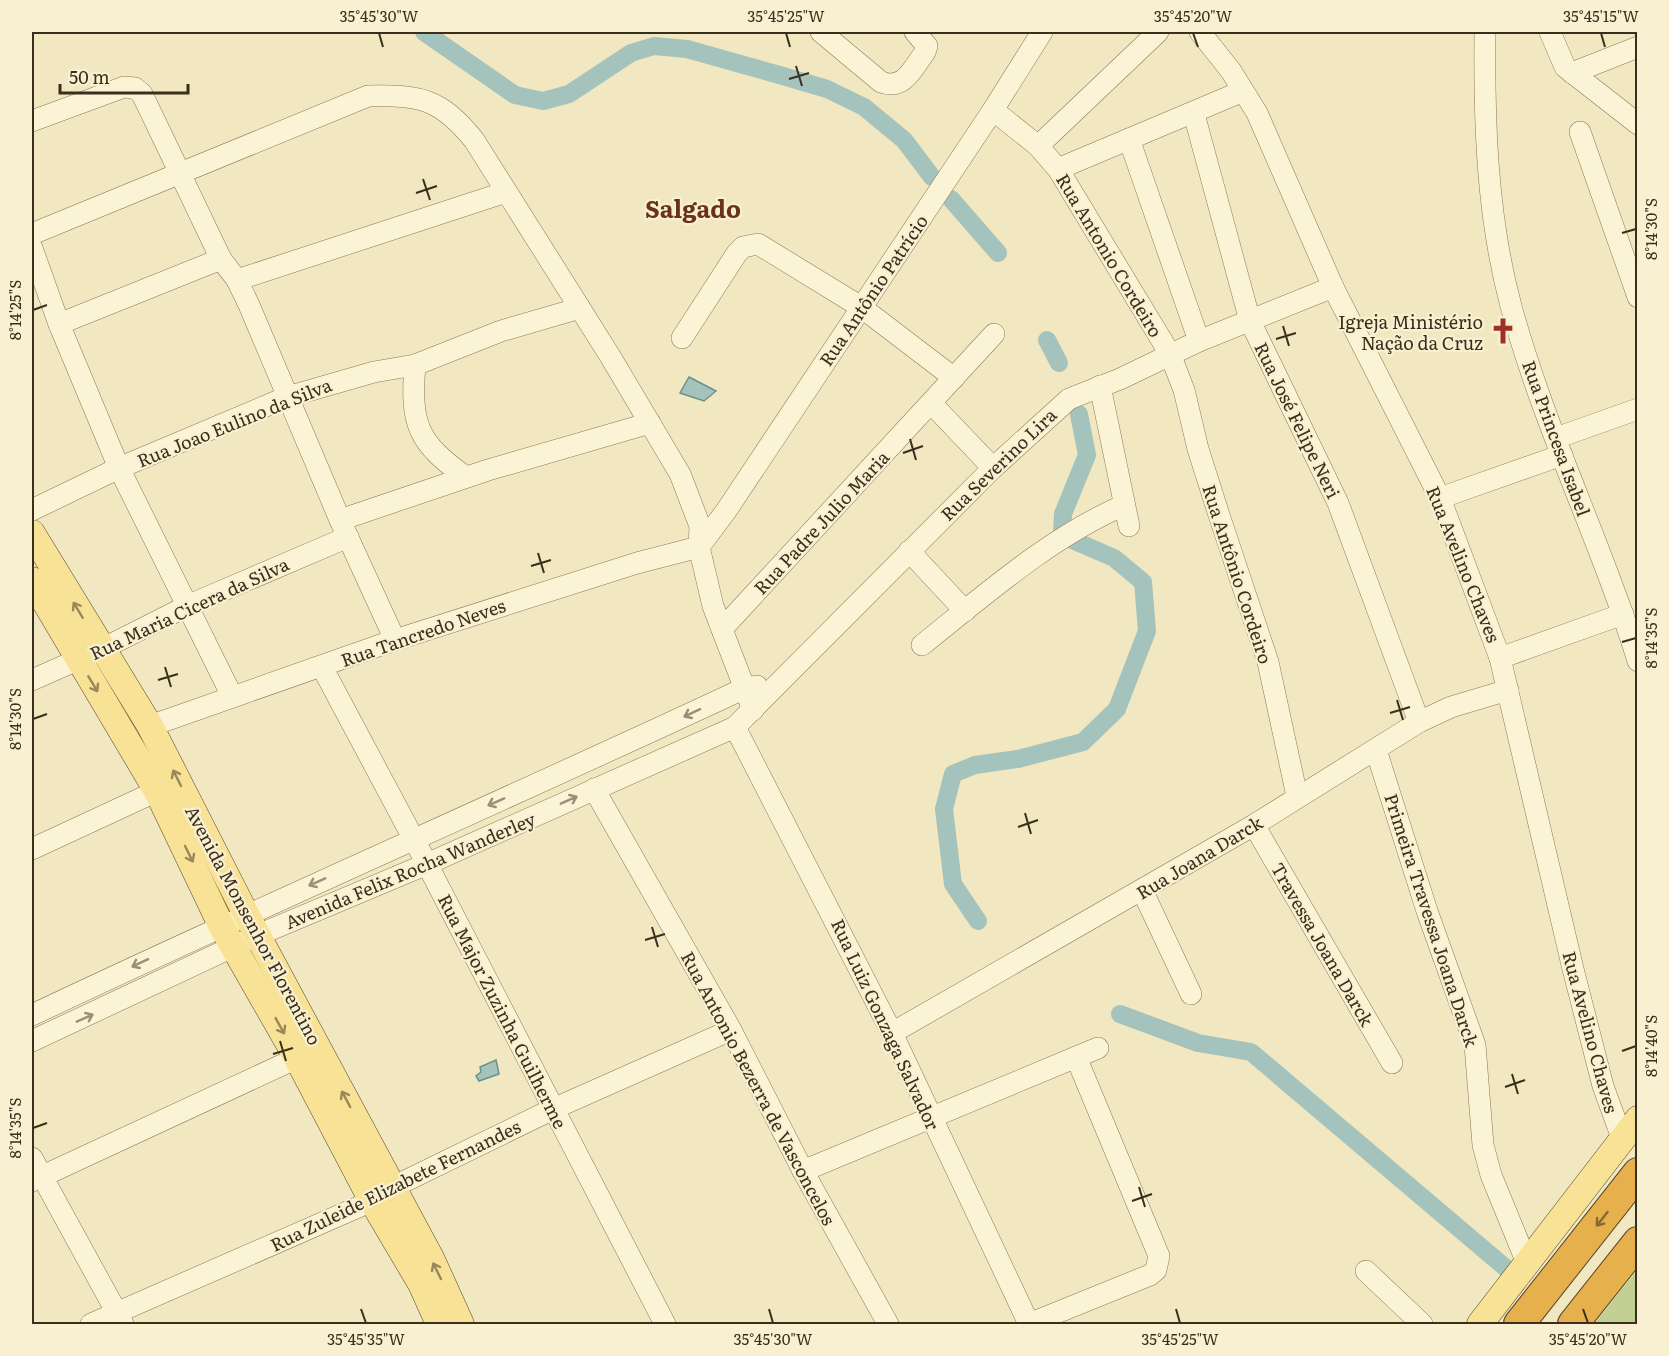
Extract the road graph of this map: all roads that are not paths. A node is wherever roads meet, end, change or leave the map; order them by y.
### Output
1 (821, 32) edge
2 (1042, 32) edge
3 (1158, 32) edge
4 (1200, 32) edge
5 (1485, 32) edge
6 (1550, 32) edge
7 (920, 38) edge
8 (1638, 47) edge
9 (1566, 67) junction
10 (1243, 91) junction
11 (993, 110) junction
12 (1194, 114) junction
13 (1635, 120) edge
14 (32, 121) edge
15 (1580, 132) dead end
16 (1129, 139) junction
17 (1038, 146) junction
18 (1058, 169) junction
19 (179, 174) junction
20 (506, 192) junction
21 (32, 234) edge
22 (32, 248) edge
23 (221, 259) junction
24 (237, 280) junction
25 (1333, 287) junction
26 (1638, 297) edge
27 (861, 307) junction
28 (580, 308) junction
29 (1250, 321) junction
30 (59, 324) junction
31 (994, 334) dead end
32 (682, 338) dead end
33 (1198, 341) junction
34 (1170, 354) junction
35 (415, 365) junction
36 (954, 378) junction
37 (1100, 386) junction
38 (287, 397) junction
39 (932, 403) junction
40 (1638, 410) edge
41 (650, 423) junction
42 (1559, 447) junction
43 (119, 468) junction
44 (993, 468) junction
45 (466, 477) junction
46 (1440, 498) junction
47 (1124, 505) junction
48 (32, 510) edge
49 (1130, 526) dead end
50 (344, 529) junction
51 (32, 533) edge
52 (699, 547) junction
53 (909, 550) junction
54 (32, 580) edge
55 (189, 605) junction
56 (965, 611) junction
57 (1623, 614) junction
58 (722, 629) junction
59 (395, 640) junction
60 (922, 645) dead end
61 (102, 649) junction
62 (1500, 658) junction
63 (78, 659) junction
64 (1638, 661) edge
65 (322, 667) junction
66 (32, 680) edge
67 (777, 682) junction
68 (745, 688) junction
69 (1508, 690) junction
70 (232, 696) junction
71 (753, 710) junction
72 (1419, 722) junction
73 (150, 726) junction
74 (735, 727) junction
75 (1376, 750) junction
76 (594, 789) junction
77 (157, 791) junction
78 (1297, 796) junction
79 (1254, 825) junction
80 (412, 839) junction
81 (32, 849) edge
82 (428, 864) junction
83 (1142, 890) junction
84 (252, 925) junction
85 (228, 935) junction
86 (1191, 994) dead end
87 (32, 1015) edge
88 (731, 1030) junction
89 (892, 1033) junction
90 (32, 1041) edge
91 (1098, 1048) dead end
92 (1076, 1057) junction
93 (297, 1058) junction
94 (1392, 1064) dead end
95 (553, 1109) junction
96 (931, 1119) junction
97 (1638, 1119) edge
98 (1622, 1138) junction
99 (35, 1171) edge
100 (803, 1171) junction
101 (1638, 1173) edge
102 (393, 1187) junction
103 (372, 1200) junction
104 (1638, 1242) edge
105 (1527, 1263) junction
106 (1366, 1270) dead end
107 (120, 1319) edge
108 (91, 1324) edge
109 (439, 1324) edge
110 (462, 1324) edge
111 (665, 1324) edge
112 (888, 1324) edge
113 (1029, 1324) edge
114 (1422, 1324) edge
115 (1480, 1324) edge
116 (1519, 1324) edge
117 (1573, 1324) edge

1 - 7 street
2 - 11 street, Rua Antônio Patrício
3 - 17 street
4 - 10 street, Rua Avelino Chaves
5 - 42 street, Rua Princesa Isabel
6 - 9 street
8 - 9 street
9 - 13 street
10 - 12 street
10 - 25 street, Rua Avelino Chaves
11 - 17 street, Rua Antonio Cordeiro
11 - 27 street, Rua Antônio Patrício
12 - 16 street
12 - 29 street, Rua José Felipe Neri
14 - 19 street
15 - 26 street
16 - 18 street
16 - 33 street
17 - 18 street, Rua Antonio Cordeiro
18 - 34 street, Rua Antonio Cordeiro
19 - 20 street
19 - 21 street
19 - 23 street
20 - 24 street
20 - 28 street
22 - 30 street
23 - 24 street
23 - 30 street
24 - 38 street
25 - 29 street, Rua Severino Lira
25 - 46 street, Rua Avelino Chaves
27 - 32 street
27 - 36 street
27 - 52 street, Rua Antônio Patrício
28 - 35 street, Rua Joao Eulino da Silva
28 - 41 street
29 - 33 street, Rua Severino Lira
29 - 72 street, Rua José Felipe Neri
30 - 43 street
31 - 36 street, Rua Padre Julio Maria
33 - 34 street, Rua Severino Lira
34 - 37 street, Rua Severino Lira
34 - 78 street, Rua Antônio Cordeiro
35 - 38 street, Rua Joao Eulino da Silva
35 - 45 street
36 - 39 street, Rua Padre Julio Maria
37 - 44 street, Rua Severino Lira
37 - 47 street
38 - 43 street, Rua Joao Eulino da Silva
38 - 50 street
39 - 44 street
39 - 58 street, Rua Padre Julio Maria
40 - 42 street
41 - 45 street, Rua Maria Cicera da Silva
41 - 52 street
42 - 46 street
42 - 57 street, Rua Princesa Isabel
43 - 48 street, Rua Joao Eulino da Silva
43 - 55 street
44 - 53 street, Rua Severino Lira
45 - 50 street, Rua Maria Cicera da Silva
46 - 62 street, Rua Avelino Chaves
47 - 49 street
47 - 56 street
50 - 55 street, Rua Maria Cicera da Silva
50 - 59 street
61 -> 51 main road, Avenida Monsenhor Florentino
52 - 58 street
52 - 59 street, Rua Tancredo Neves
53 - 56 street
53 - 67 street, Rua Severino Lira
54 - 63 main road, Avenida Monsenhor Florentino
55 - 61 street, Rua Maria Cicera da Silva
55 - 70 street
56 - 60 street
57 - 62 street
57 - 64 street, Rua Princesa Isabel
58 - 68 street
59 - 65 street, Rua Tancredo Neves
61 - 63 street, Rua Maria Cicera da Silva
61 - 73 main road, Avenida Monsenhor Florentino
62 - 69 street, Rua Avelino Chaves
63 - 66 street, Rua Maria Cicera da Silva
63 -> 77 main road, Avenida Monsenhor Florentino
65 - 70 street, Rua Tancredo Neves
65 - 80 street, Rua Major Zuzinha Guilherme
67 - 68 street
67 - 71 street, Rua Severino Lira
68 - 71 street
68 -> 80 street, Avenida Felix Rocha Wanderley
69 - 72 street, Rua Joana Darck
69 - 98 street, Rua Avelino Chaves
70 - 73 street, Rua Tancredo Neves
71 - 74 street, Avenida Felix Rocha Wanderley
72 - 75 street, Rua Joana Darck
84 -> 73 main road, Avenida Monsenhor Florentino
74 - 76 street, Avenida Felix Rocha Wanderley
74 - 89 street, Rua Luiz Gonzaga Salvador
75 - 78 street, Rua Joana Darck
75 - 105 street, Primeira Travessa Joana Darck
82 -> 76 street, Avenida Felix Rocha Wanderley
76 - 88 street, Rua Antonio Bezerra de Vasconcelos
77 - 81 street
77 -> 85 main road, Avenida Monsenhor Florentino
78 - 79 street, Rua Joana Darck
79 - 83 street, Rua Joana Darck
79 - 94 street, Travessa Joana Darck
80 - 82 street, Rua Major Zuzinha Guilherme
80 -> 84 street, Avenida Felix Rocha Wanderley
82 - 84 street, Avenida Felix Rocha Wanderley
82 - 95 street, Rua Major Zuzinha Guilherme
83 - 86 street
83 - 89 street, Rua Joana Darck
84 - 85 street, Avenida Felix Rocha Wanderley
102 -> 84 main road, Avenida Monsenhor Florentino
85 -> 87 street, Avenida Felix Rocha Wanderley
90 -> 85 street, Avenida Felix Rocha Wanderley
85 -> 93 main road, Avenida Monsenhor Florentino
88 - 95 street, Rua Zuleide Elizabete Fernandes
88 - 100 street, Rua Antonio Bezerra de Vasconcelos
89 - 96 street, Rua Luiz Gonzaga Salvador
91 - 92 street
92 - 96 street
92 - 113 street
93 - 99 street
93 - 103 main road, Avenida Monsenhor Florentino
95 - 102 street, Rua Zuleide Elizabete Fernandes
95 - 111 street, Rua Major Zuzinha Guilherme
96 - 100 street
96 - 113 street, Rua Luiz Gonzaga Salvador
97 - 98 main road
98 - 105 main road
99 - 107 street
100 - 112 street, Rua Antonio Bezerra de Vasconcelos
101 -> 116 highway
102 - 103 street, Rua Zuleide Elizabete Fernandes
110 -> 102 main road, Avenida Monsenhor Florentino
103 - 107 street, Rua Zuleide Elizabete Fernandes
103 - 109 main road, Avenida Monsenhor Florentino
104 - 117 highway
105 - 115 main road
106 - 114 street
107 - 108 street, Rua Zuleide Elizabete Fernandes

